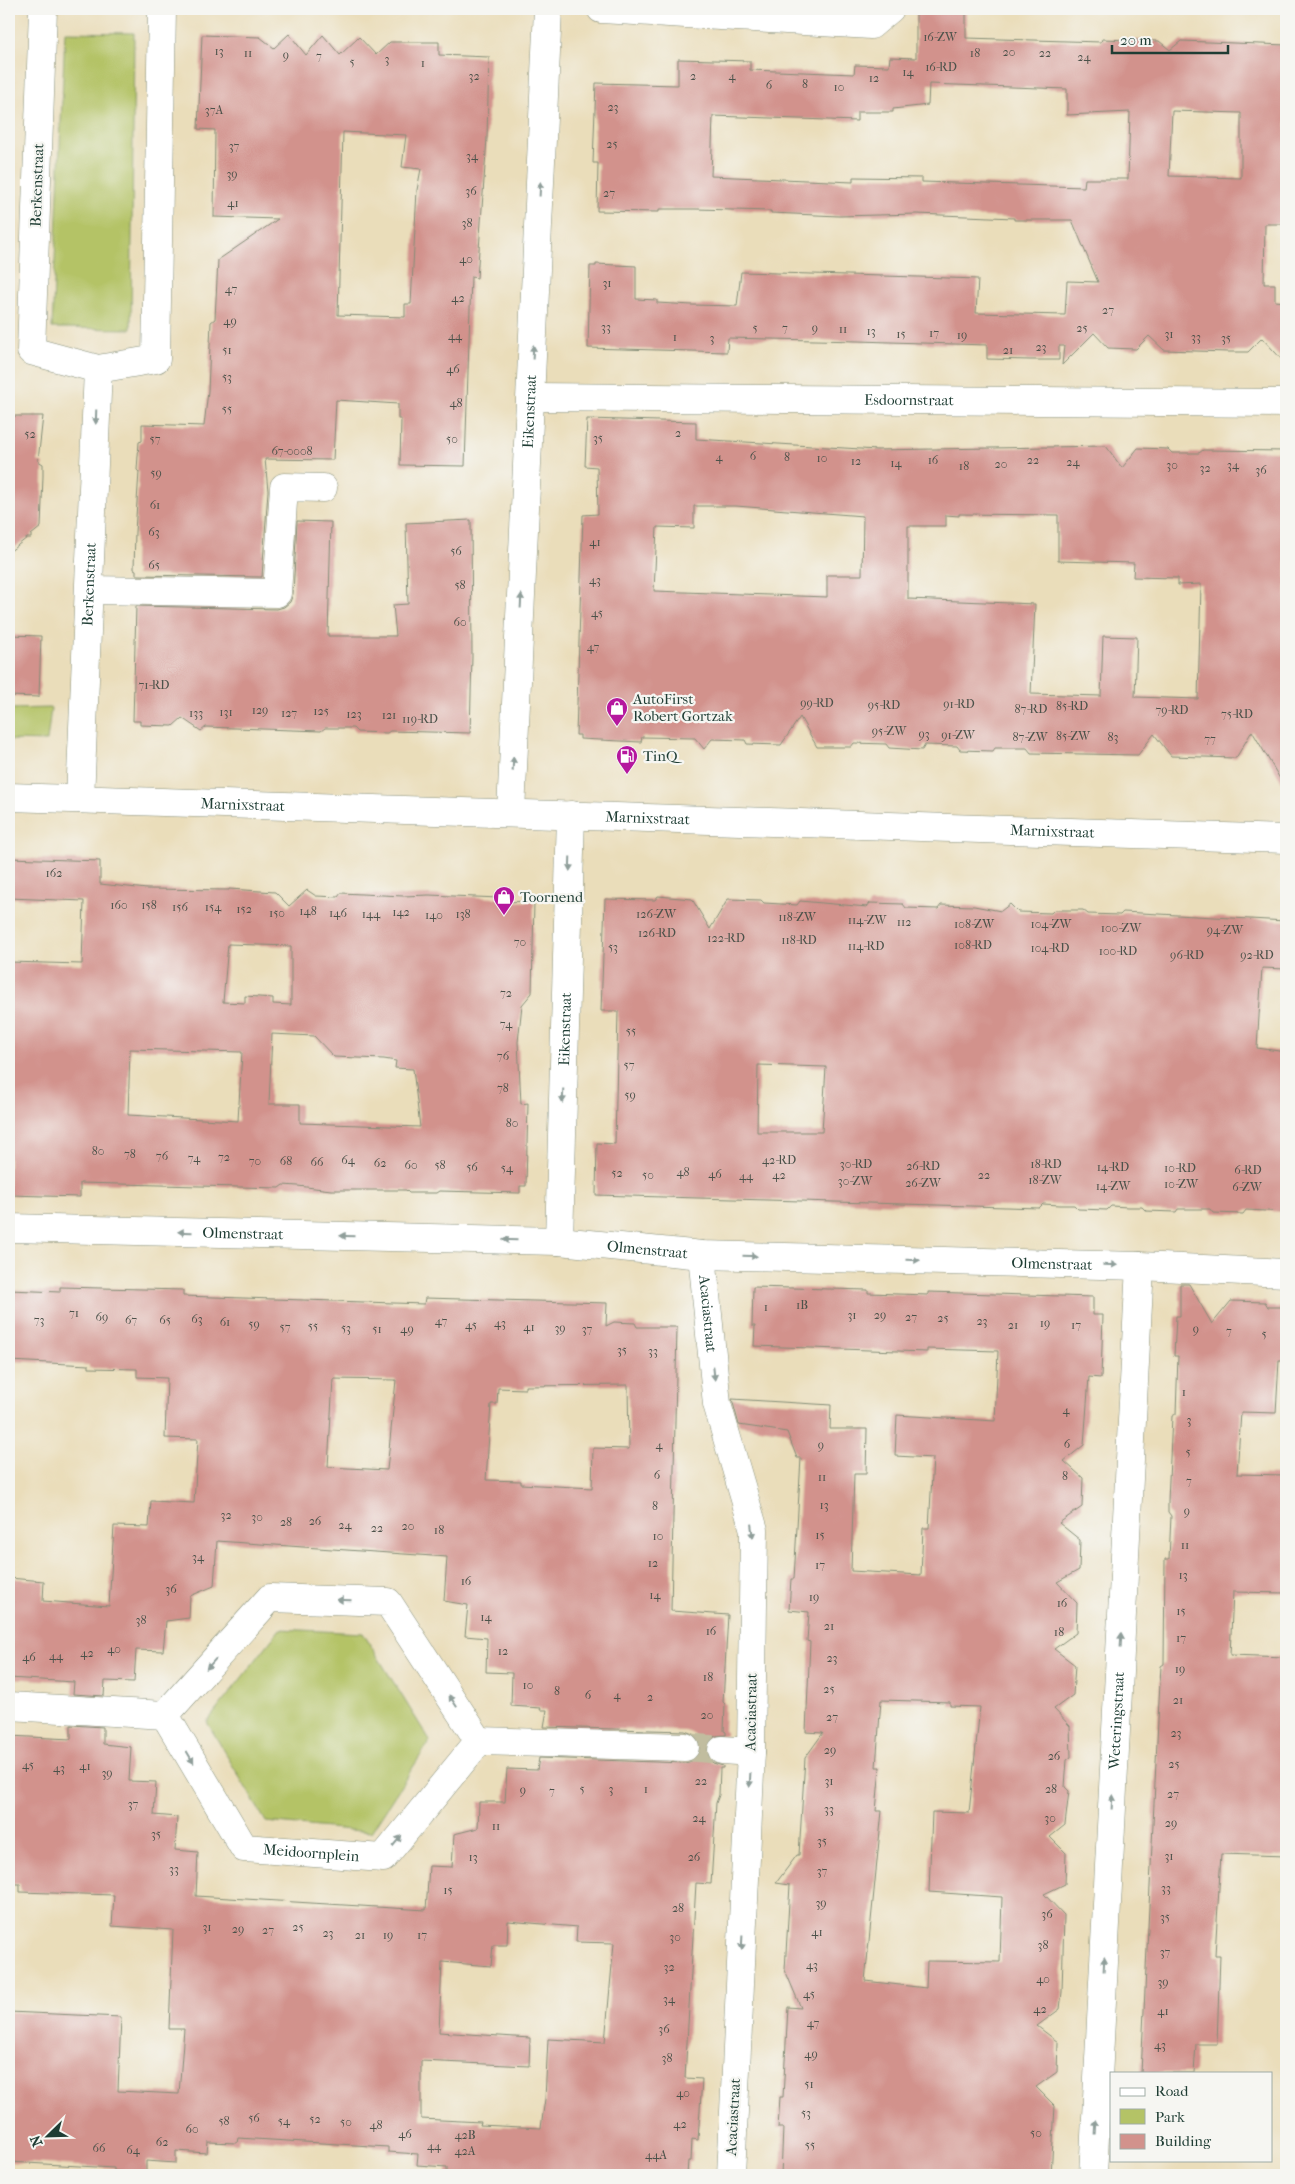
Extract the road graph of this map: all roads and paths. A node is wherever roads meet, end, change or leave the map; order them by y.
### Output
1 (43, 9) edge
2 (162, 9) edge
3 (548, 9) edge
4 (601, 9) edge
5 (890, 9) edge
6 (98, 369) junction
7 (531, 398) junction
8 (1286, 403) edge
9 (323, 488) dead end
10 (90, 590) junction
11 (9, 797) edge
12 (80, 799) junction
13 (511, 812) junction
14 (571, 815) junction
15 (1286, 839) edge
16 (9, 1228) edge
17 (559, 1241) junction
18 (702, 1255) junction
19 (1140, 1266) junction
20 (1286, 1273) edge
21 (9, 1706) edge
22 (165, 1715) junction
23 (479, 1742) junction
24 (685, 1748) tunnel mouth
25 (722, 1750) tunnel mouth
26 (751, 1752) junction
27 (731, 2175) edge
28 (1093, 2175) edge

1 - 6 street, Berkenstraat
2 - 6 street, Berkenstraat
7 -> 3 street, Eikenstraat
4 - 5 street
6 -> 10 street, Berkenstraat
7 - 8 street, Esdoornstraat
13 -> 7 street, Eikenstraat
9 - 10 street
10 - 12 street, Berkenstraat
11 - 12 street, Marnixstraat
12 - 13 street, Marnixstraat
13 - 14 street, Marnixstraat
14 - 15 street, Marnixstraat
14 -> 17 street, Eikenstraat
17 -> 16 street, Olmenstraat
17 - 18 street, Olmenstraat
18 -> 19 street, Olmenstraat
18 -> 26 street, Acaciastraat
19 - 20 street, Olmenstraat
28 -> 19 street, Weteringstraat
21 - 22 street
23 -> 22 street
22 -> 23 street, Meidoornplein
23 - 24 street
25 - 26 street
26 -> 27 street, Acaciastraat

